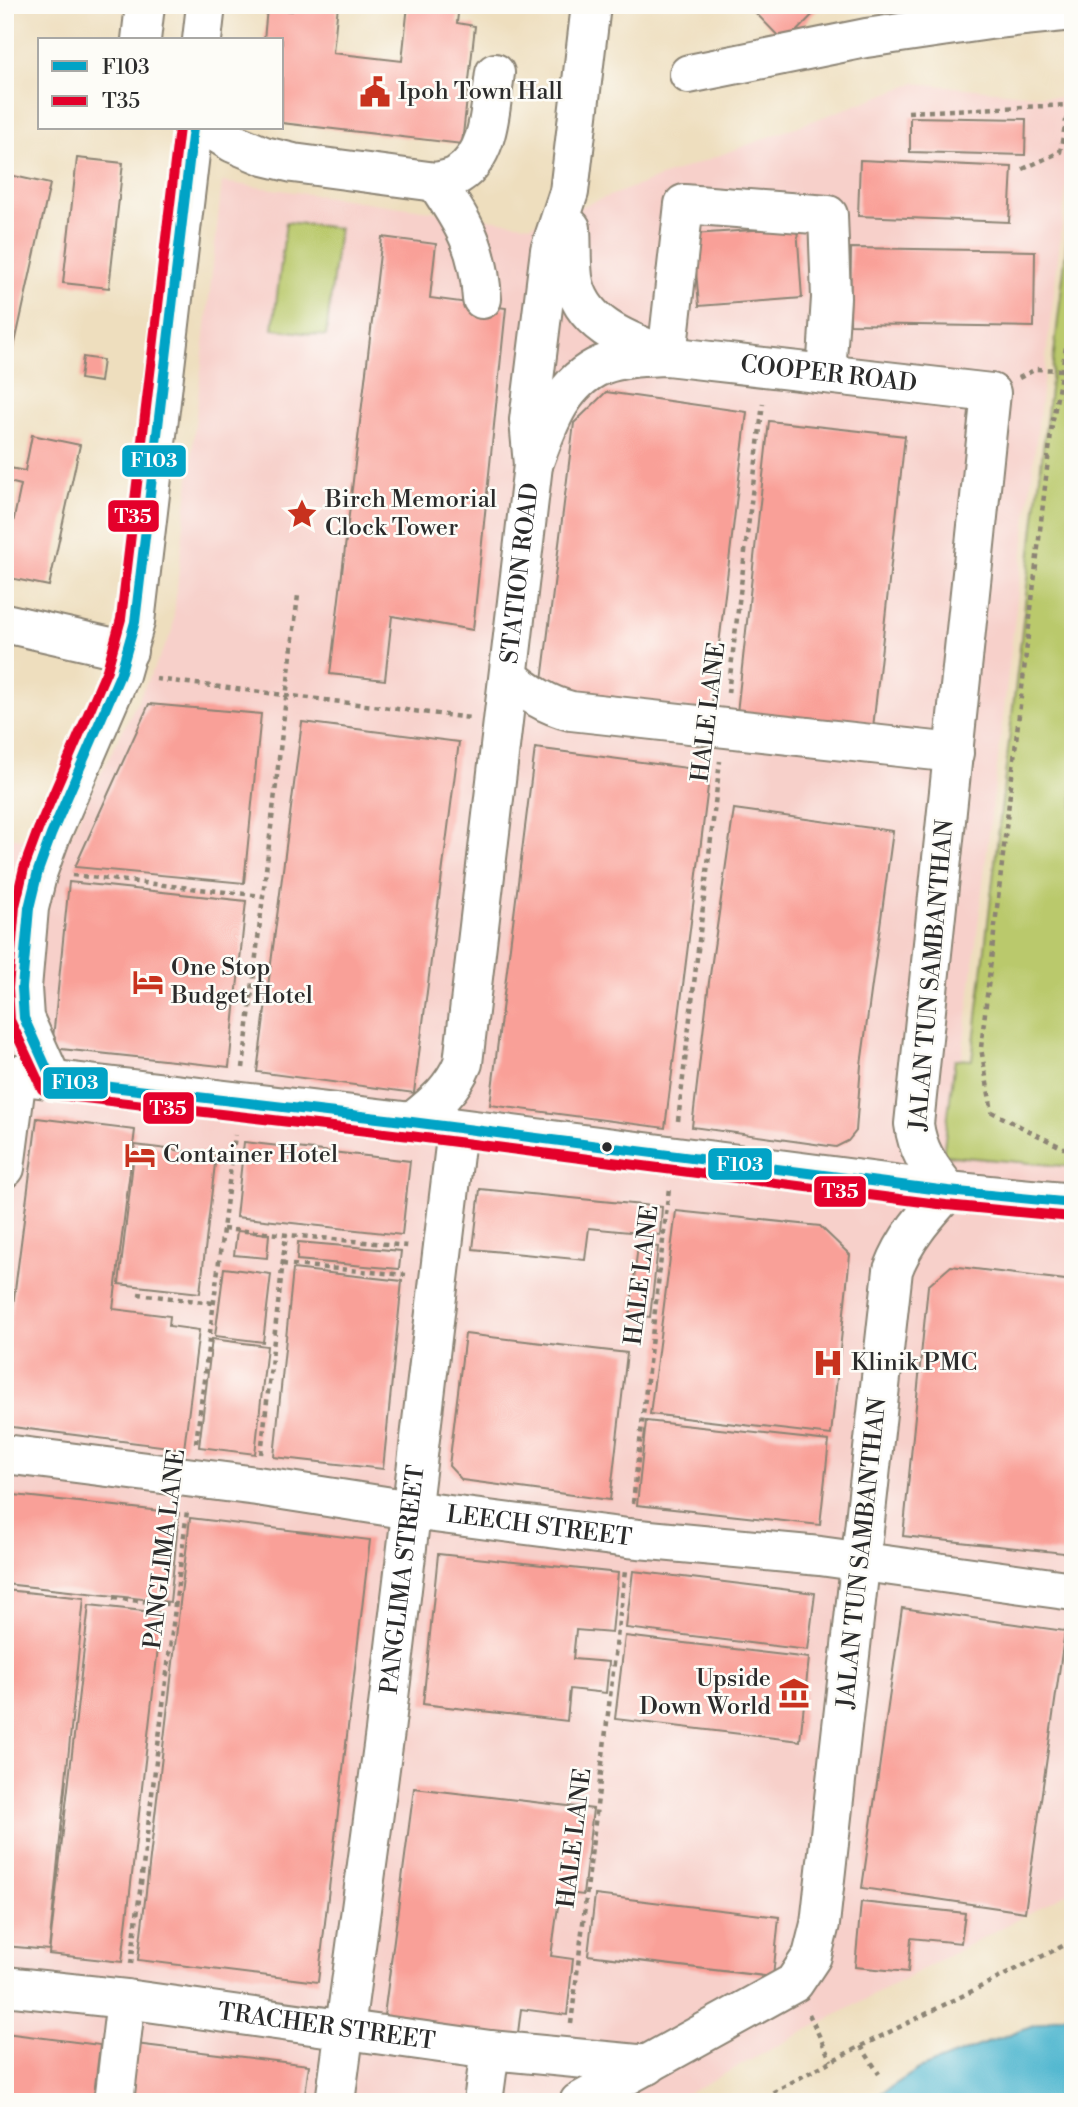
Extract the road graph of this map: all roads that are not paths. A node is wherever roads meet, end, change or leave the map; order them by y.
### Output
1 (145, 5) edge
2 (206, 5) edge
3 (591, 5) edge
4 (1073, 10) edge
5 (141, 38) edge
6 (202, 38) edge
7 (495, 73) dead end
8 (689, 74) dead end
9 (193, 130) edge
10 (212, 130) edge
11 (436, 182) junction
12 (569, 192) junction
13 (482, 299) dead end
14 (667, 356) junction
15 (826, 374) junction
16 (991, 393) joint
17 (533, 465) junction
18 (5, 623) edge
19 (128, 651) junction
20 (509, 677) junction
21 (954, 753) junction
22 (25, 1076) edge
23 (412, 1122) junction
24 (457, 1129) junction
25 (5, 1168) edge
26 (948, 1191) junction
27 (1073, 1203) edge
28 (5, 1454) edge
29 (411, 1510) junction
30 (860, 1561) junction
31 (1073, 1591) edge
32 (5, 1986) edge
33 (126, 1999) junction
34 (342, 2030) junction
35 (490, 2050) junction
36 (648, 2065) junction
37 (114, 2102) edge
38 (335, 2102) edge
39 (483, 2102) edge
40 (579, 2102) edge

1 - 5 street
2 - 6 street
3 - 12 street, STATION ROAD
4 - 8 street
7 - 11 street
9 - 19 street
10 - 11 street
11 - 13 street
12 - 14 street, COOPER ROAD
12 - 17 street, STATION ROAD
14 - 15 street, COOPER ROAD
14 - 15 street
14 - 17 street, COOPER ROAD
15 - 16 street, COOPER ROAD
16 - 21 street, JALAN TUN SAMBANTHAN
17 - 20 street, STATION ROAD
18 - 19 street
19 - 22 street
20 - 21 street
20 - 23 street, STATION ROAD
21 - 26 street, JALAN TUN SAMBANTHAN
22 - 23 street
22 - 25 street
23 - 24 street
24 - 26 street
24 - 29 street, PANGLIMA STREET
26 - 27 street
26 - 30 street, JALAN TUN SAMBANTHAN
28 - 29 street, LEECH STREET
29 - 30 street, LEECH STREET
29 - 34 street, PANGLIMA STREET
30 - 31 street, LEECH STREET
30 - 36 street, JALAN TUN SAMBANTHAN
32 - 33 street, TRACHER STREET
33 - 34 street, TRACHER STREET
33 - 37 street
34 - 35 street, TRACHER STREET
34 - 38 street, PANGLIMA STREET
35 - 36 street, TRACHER STREET
35 - 39 street
36 - 40 street, JALAN TUN SAMBANTHAN

